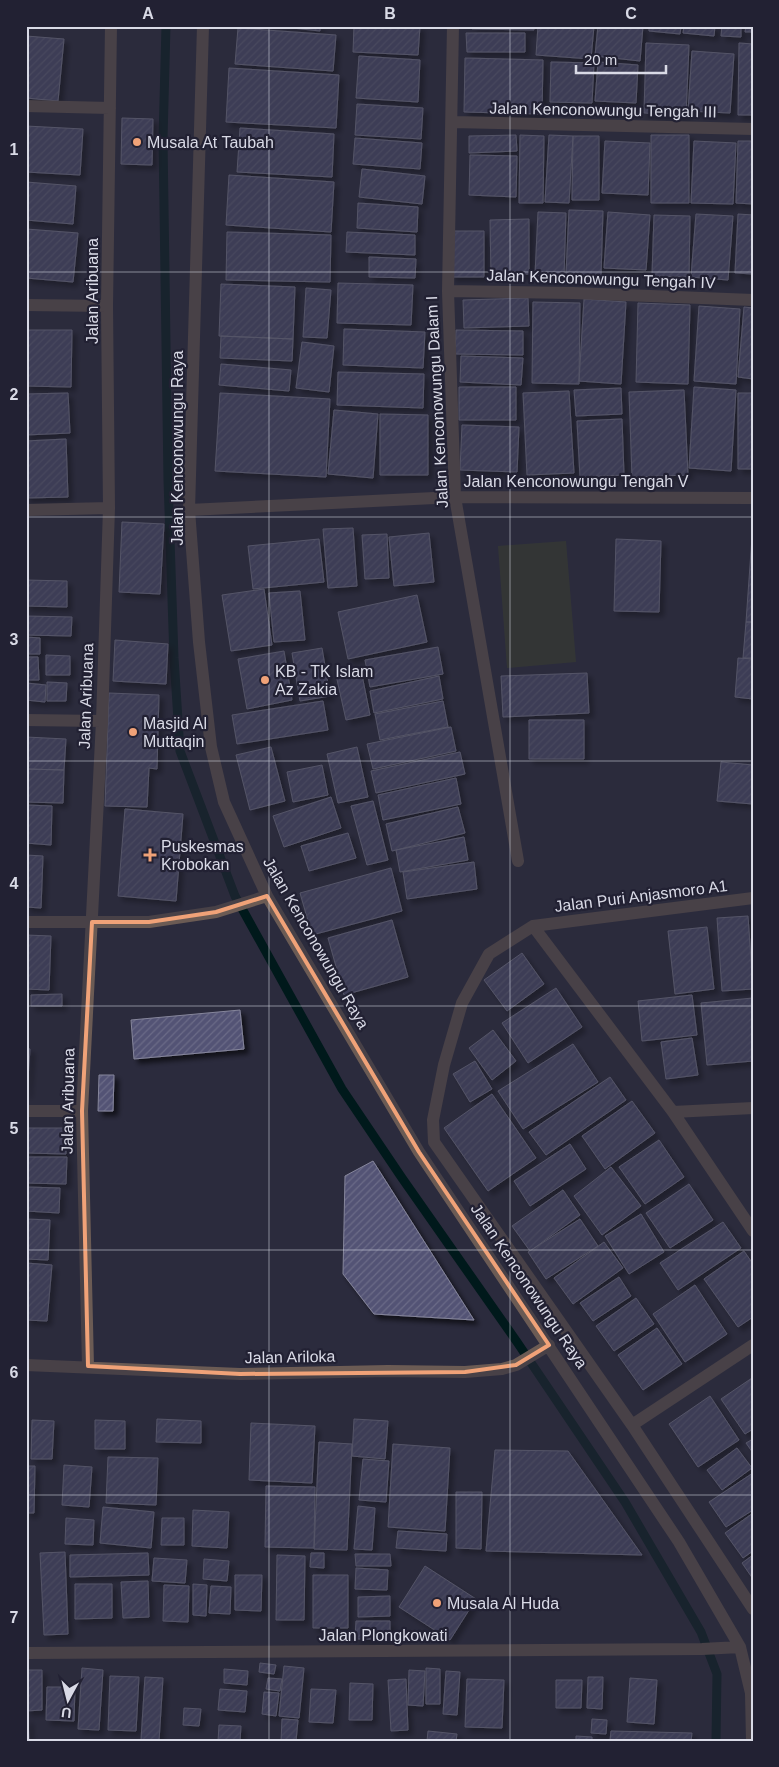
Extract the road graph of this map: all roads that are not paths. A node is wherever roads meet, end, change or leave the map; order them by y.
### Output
1 (111, 26) edge
2 (203, 26) edge
3 (453, 26) edge
4 (26, 106) edge
5 (110, 108) junction
6 (452, 122) junction
7 (753, 129) edge
8 (448, 292) junction
9 (753, 300) edge
10 (26, 305) edge
11 (107, 306) junction
12 (455, 497) junction
13 (753, 498) edge
14 (109, 508) junction
15 (26, 510) edge
16 (189, 510) junction
17 (26, 720) edge
18 (102, 721) junction
19 (518, 860) dead end
20 (262, 898) junction
21 (753, 898) edge
22 (26, 922) edge
23 (92, 922) junction
24 (533, 926) junction
25 (753, 1108) edge
26 (26, 1111) edge
27 (82, 1111) junction
28 (673, 1112) junction
29 (753, 1231) edge
30 (753, 1345) edge
31 (543, 1348) junction
32 (26, 1365) edge
33 (88, 1366) junction
34 (632, 1424) junction
35 (753, 1609) edge
36 (736, 1648) junction
37 (26, 1652) edge
38 (752, 1741) edge

1 - 5 street, Jalan Aribuana
2 - 16 street, Jalan Kenconowungu Raya
3 - 6 street, Jalan Kenconowungu Dalam I
4 - 5 street
5 - 11 street, Jalan Aribuana
6 - 7 street, Jalan Kenconowungu Tengah III
6 - 8 street, Jalan Kenconowungu Dalam I
8 - 9 street, Jalan Kenconowungu Tengah IV
8 - 12 street, Jalan Kenconowungu Dalam I
10 - 11 street
11 - 14 street, Jalan Aribuana
12 - 13 street, Jalan Kenconowungu Tengah V
12 - 16 street, Jalan Kenconowungu Tengah V
12 - 19 street, Jalan Kenconowungu Dalam I
14 - 15 street
14 - 18 street, Jalan Aribuana
16 - 20 street, Jalan Kenconowungu Raya
17 - 18 street
18 - 23 street, Jalan Aribuana
20 - 23 street
20 - 31 street, Jalan Kenconowungu Raya
21 - 24 street, Jalan Puri Anjasmoro A1
22 - 23 street
23 - 27 street, Jalan Aribuana
24 - 28 street
24 - 34 street
25 - 28 street
26 - 27 street
27 - 33 street, Jalan Aribuana
28 - 29 street
30 - 34 street
31 - 33 street, Jalan Ariloka
31 - 36 street, Jalan Kenconowungu Raya
32 - 33 street, Jalan Ariloka
34 - 35 street
36 - 37 street, Jalan Plongkowati
36 - 38 street, Jalan Kenconowungu Raya

